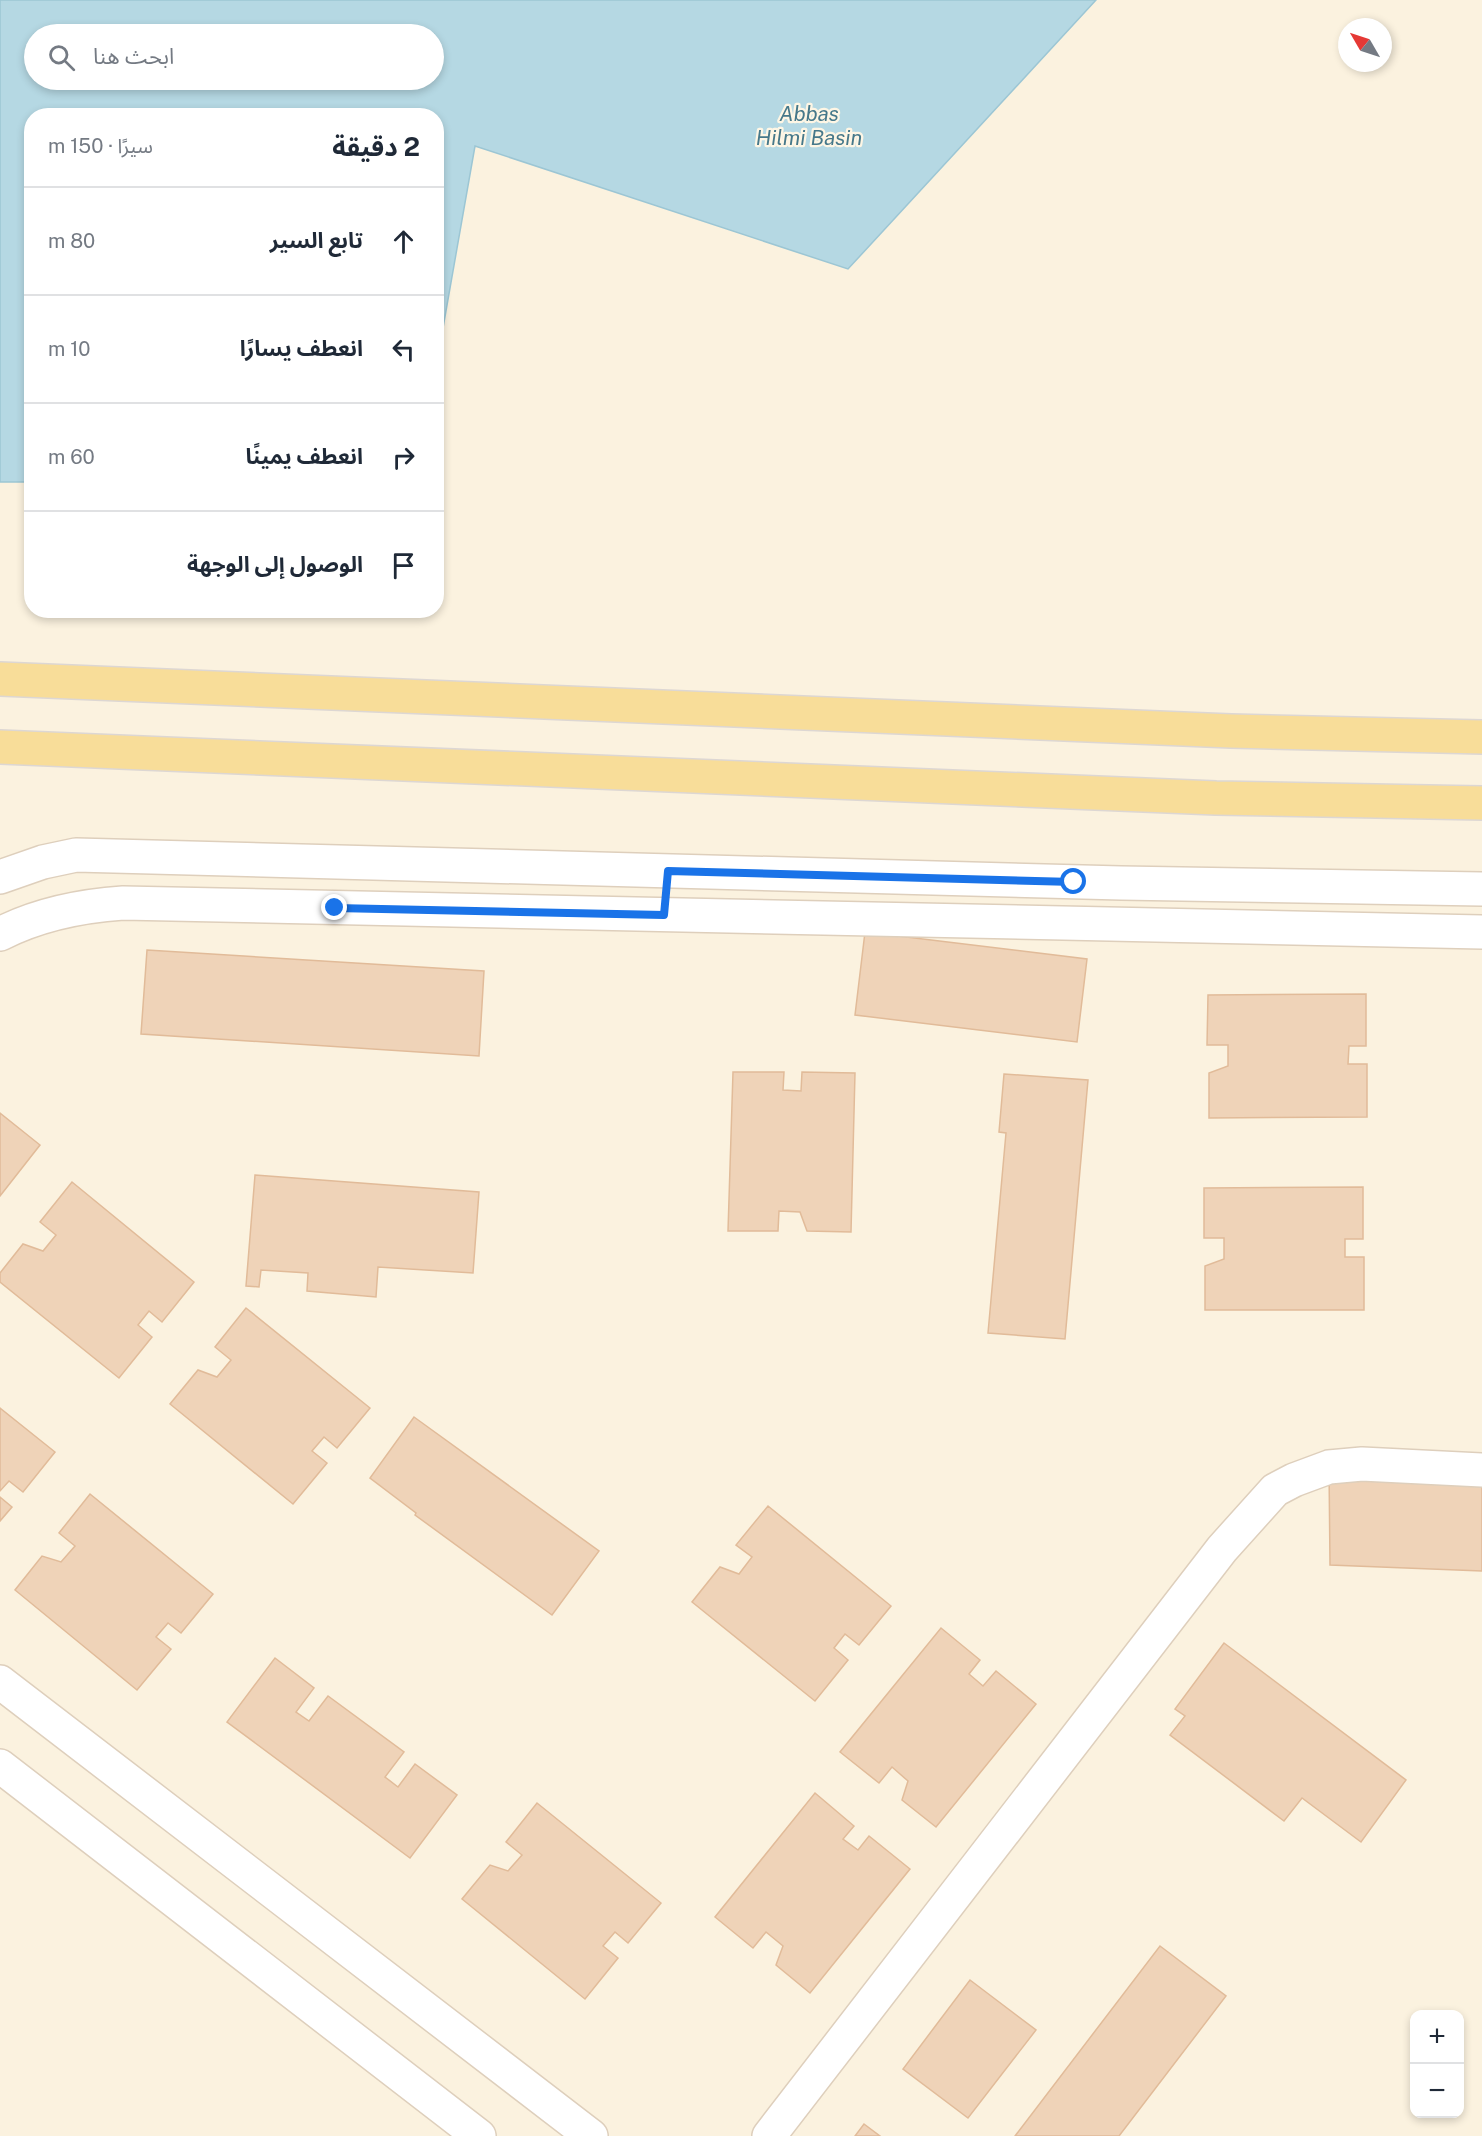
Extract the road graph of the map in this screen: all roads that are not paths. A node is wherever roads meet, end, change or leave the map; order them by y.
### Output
1 (0, 679) edge
2 (1482, 737) edge
3 (0, 747) edge
4 (1482, 803) edge
5 (668, 871) junction
6 (0, 877) edge
7 (1482, 890) edge
8 (664, 915) junction
9 (1482, 932) edge
10 (0, 934) edge
11 (1482, 1470) edge
12 (0, 1683) edge
13 (0, 1766) edge
14 (479, 2136) edge
15 (591, 2136) edge
16 (769, 2136) edge

1 - 2 main road
3 - 4 main road
5 - 6 street
5 - 7 street
5 - 8 street
8 - 9 street
8 - 10 street
11 - 16 street
12 - 15 street
13 - 14 street

